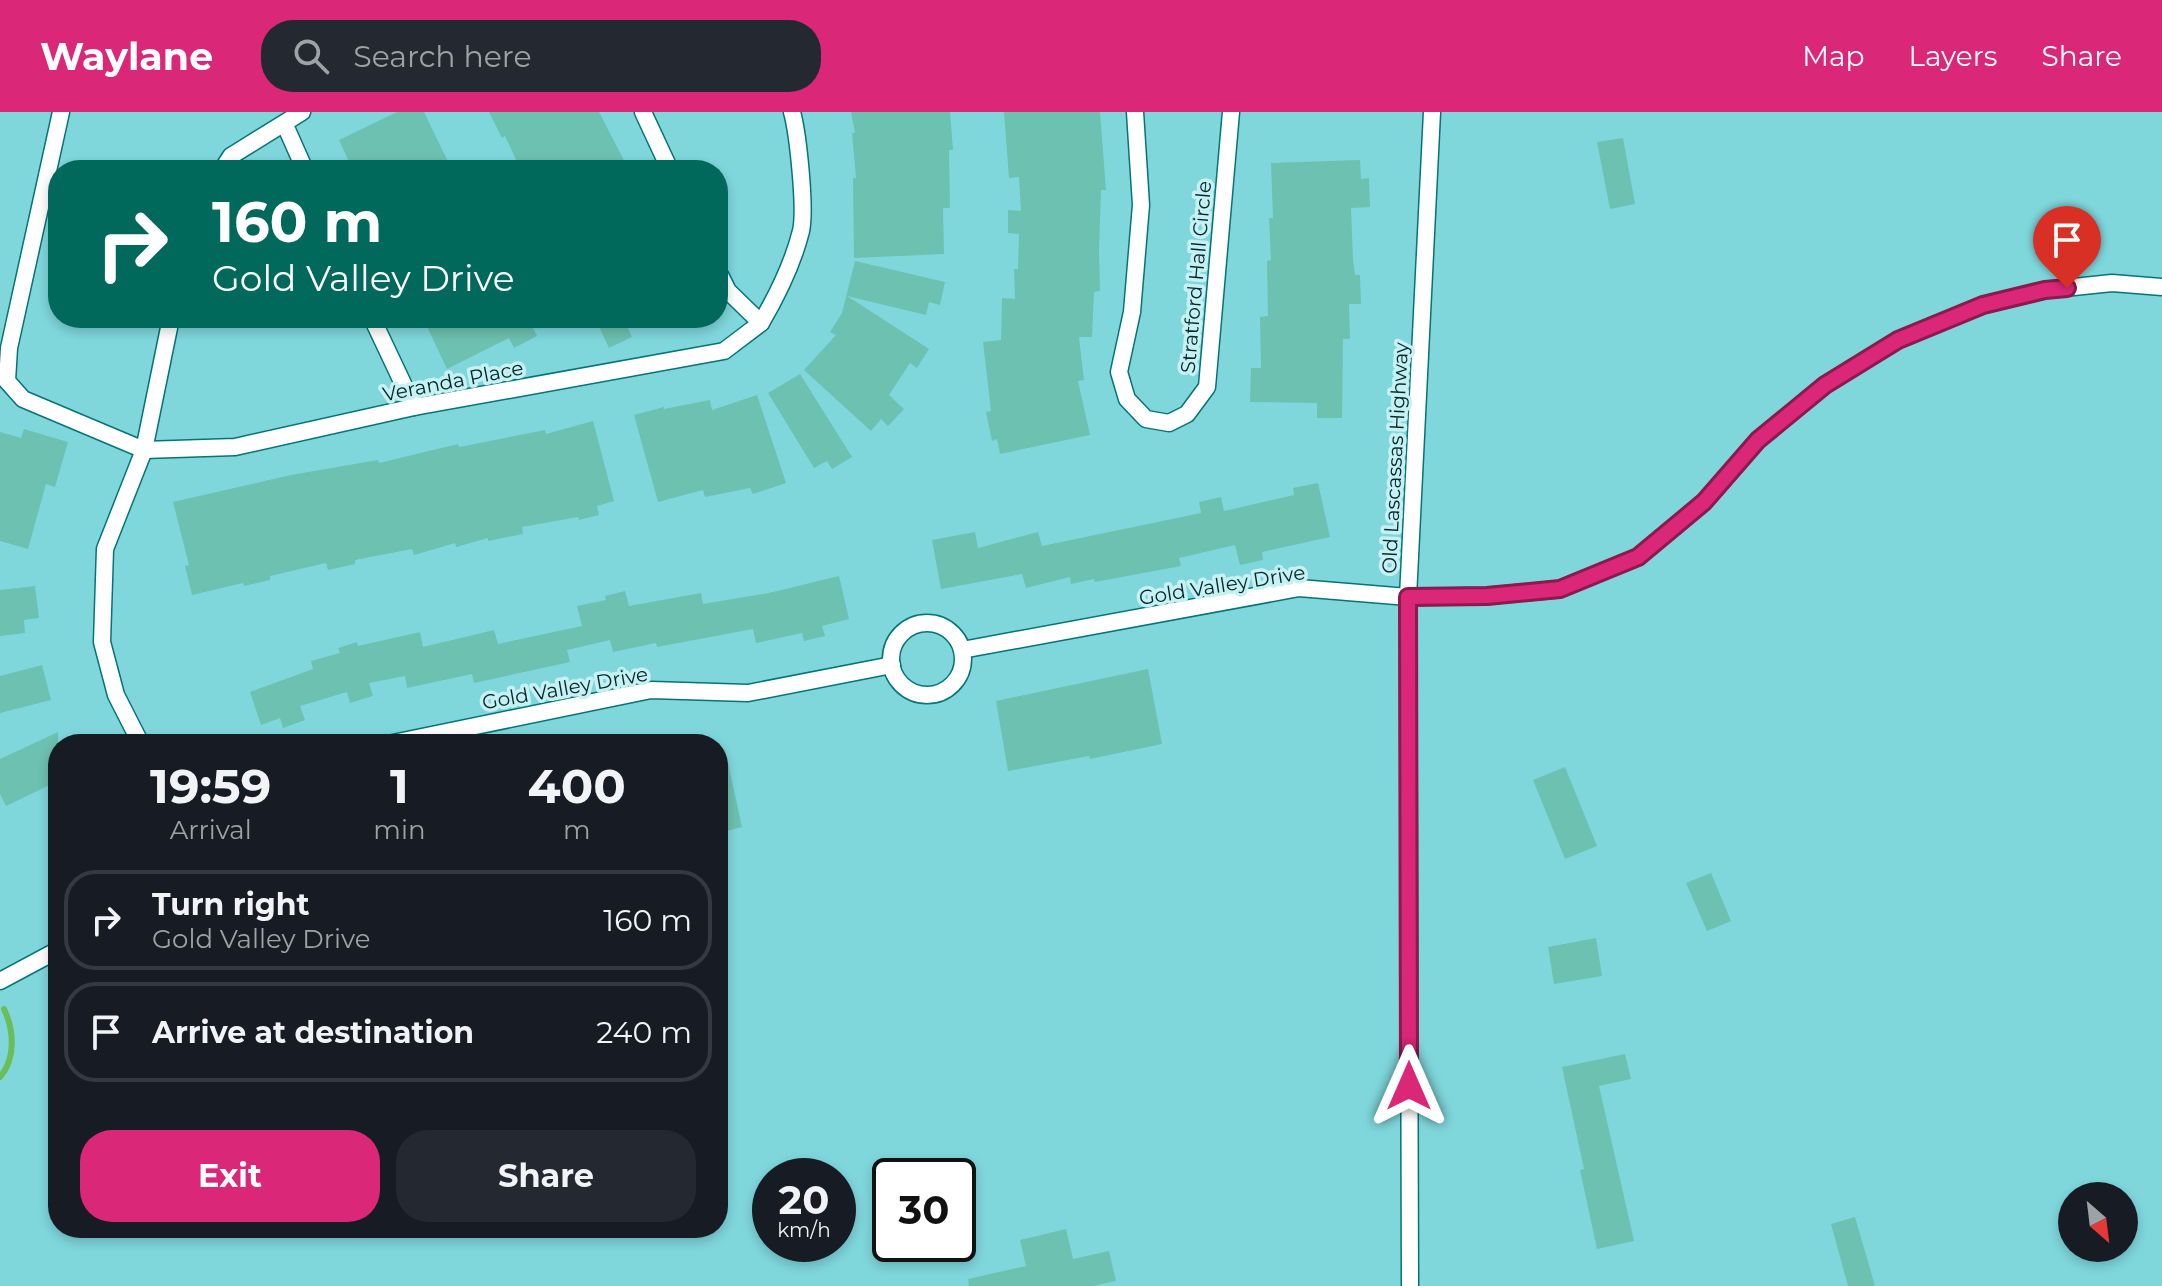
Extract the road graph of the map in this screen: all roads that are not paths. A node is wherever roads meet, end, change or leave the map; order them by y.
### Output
1 (61, 112) edge
2 (302, 112) edge
3 (643, 112) edge
4 (792, 112) edge
5 (1135, 112) edge
6 (1231, 112) edge
7 (1432, 112) edge
8 (285, 125) junction
9 (50, 160) edge
10 (228, 160) edge
11 (301, 160) edge
12 (665, 160) edge
13 (48, 171) edge
14 (2162, 287) edge
15 (728, 291) edge
16 (761, 323) junction
17 (169, 328) edge
18 (377, 328) edge
19 (414, 407) junction
20 (144, 450) junction
21 (1408, 597) junction
22 (962, 650) junction
23 (892, 665) junction
24 (136, 734) edge
25 (427, 734) edge
26 (48, 955) edge
27 (0, 981) edge
28 (1410, 1286) edge

1 - 9 street
2 - 8 street
3 - 12 street
4 - 16 street
5 - 6 street, Stratford Hall Circle
7 - 21 street, Old Lascassas Highway
8 - 10 street
8 - 11 street
13 - 20 street
14 - 21 street, Gold Valley Drive
15 - 16 street
16 - 19 street, Veranda Place
17 - 20 street
18 - 19 street
19 - 20 street, Veranda Place
20 - 24 street
21 - 22 street, Gold Valley Drive
21 - 28 street, Old Lascassas Highway
22 - 23 street
22 - 23 street
23 - 25 street, Gold Valley Drive
26 - 27 street

